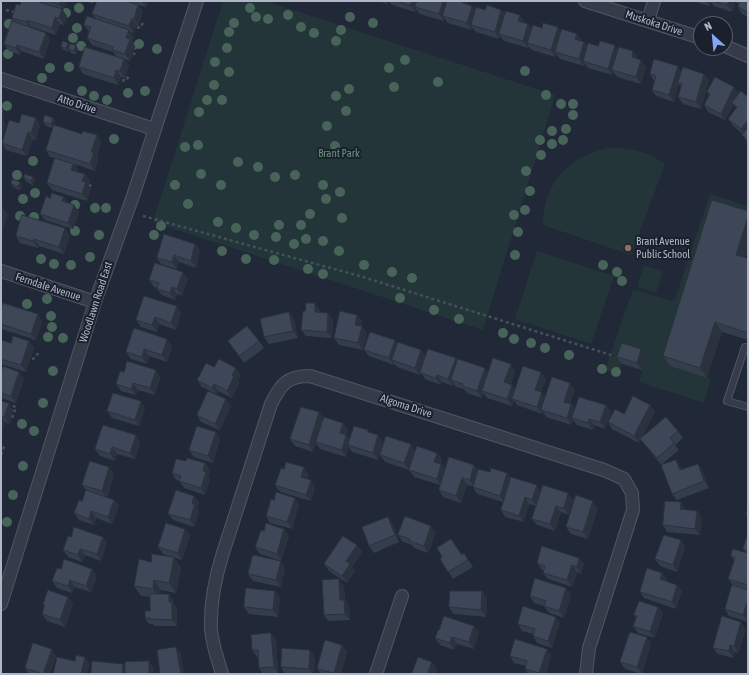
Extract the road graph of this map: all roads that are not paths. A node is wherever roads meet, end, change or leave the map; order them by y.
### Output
1 (197, 1) edge
2 (585, 1) edge
3 (654, 1) edge
4 (648, 21) junction
5 (693, 35) edge
6 (733, 49) edge
7 (748, 56) edge
8 (1, 79) edge
9 (154, 129) junction
10 (1, 272) edge
11 (95, 302) junction
12 (744, 347) dead end
13 (748, 407) edge
14 (402, 596) dead end
15 (1, 604) edge
16 (222, 674) edge
17 (376, 674) edge
18 (586, 674) edge

1 - 9 street, Woodlawn Road East
2 - 4 street, Muskoka Drive
3 - 4 street
4 - 5 street, Muskoka Drive
6 - 7 street
8 - 9 street, Atto Drive
9 - 11 street, Woodlawn Road East
10 - 11 street, Ferndale Avenue
11 - 15 street, Woodlawn Road East
12 - 13 lane
14 - 17 street
16 - 18 street, Algoma Drive

